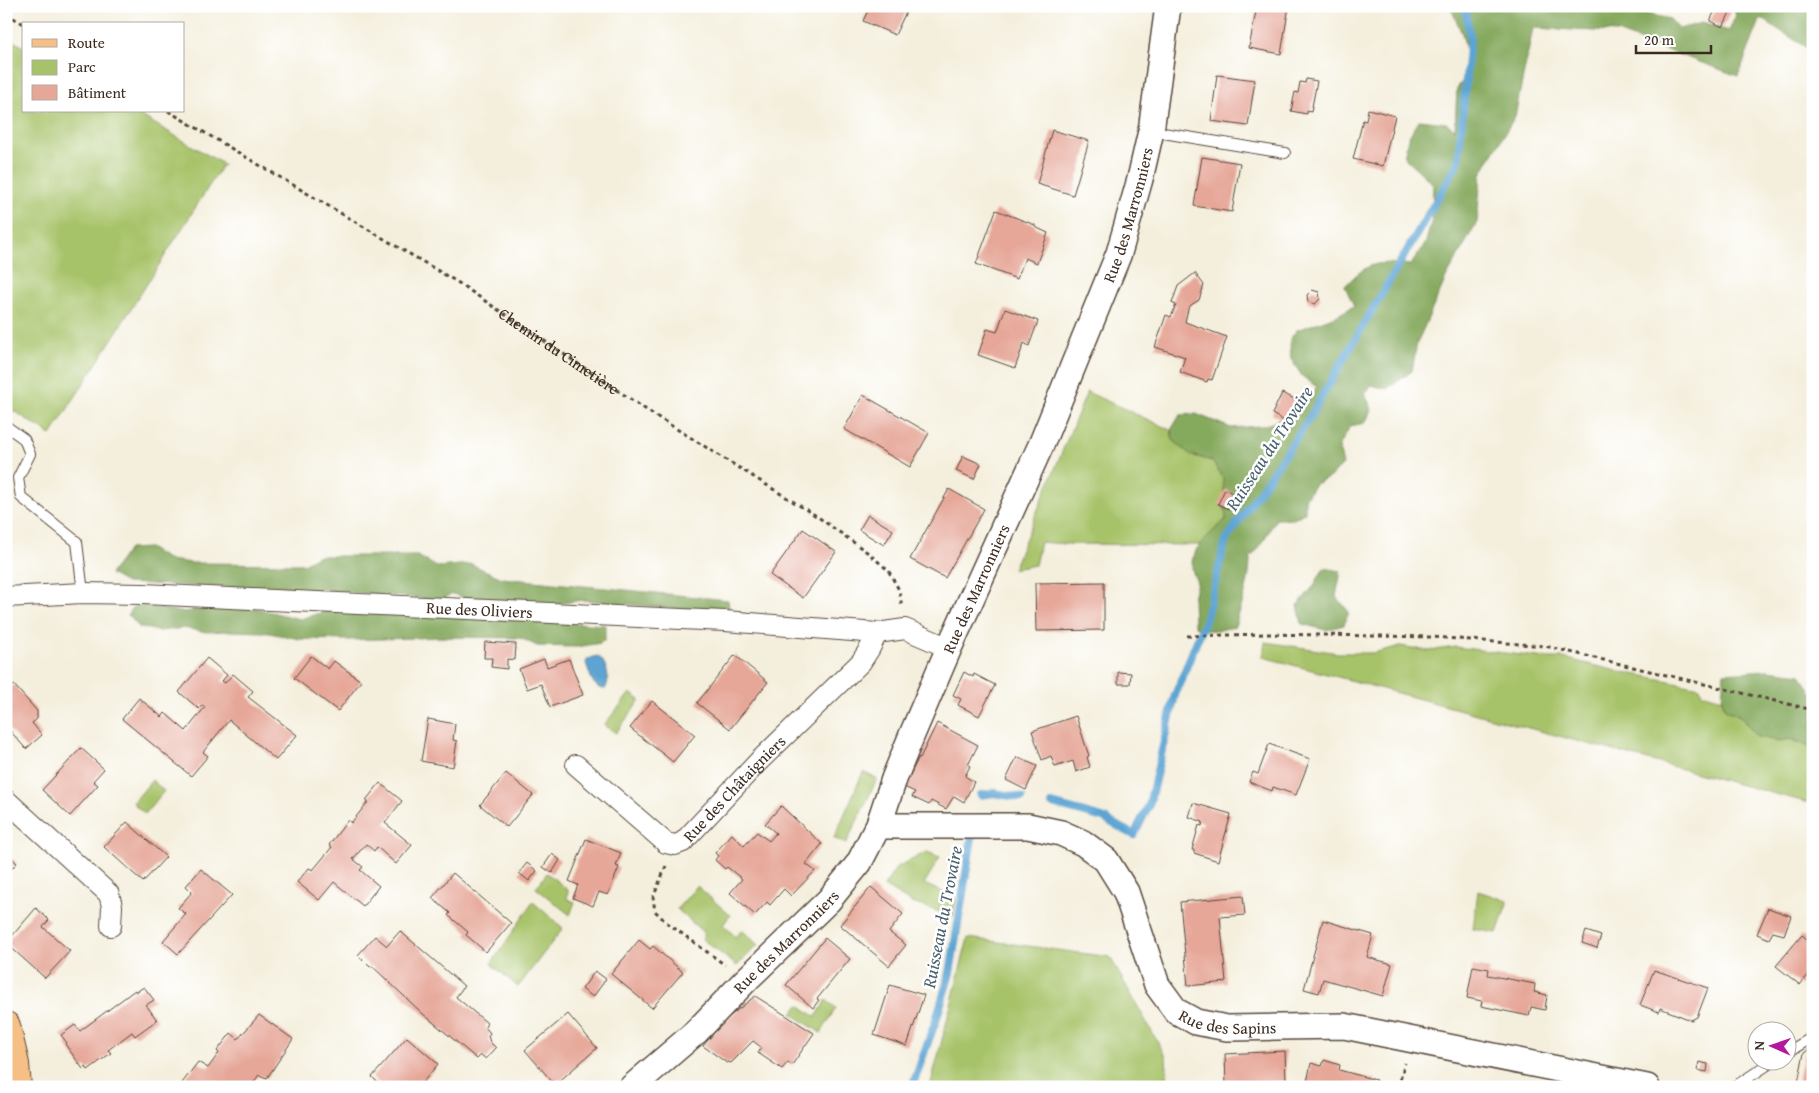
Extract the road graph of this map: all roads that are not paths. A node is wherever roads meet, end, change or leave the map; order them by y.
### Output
1 (1168, 6) edge
2 (1151, 131) junction
3 (1285, 153) dead end
4 (6, 426) edge
5 (82, 592) junction
6 (6, 598) edge
7 (876, 634) junction
8 (949, 648) junction
9 (576, 765) dead end
10 (6, 800) edge
11 (879, 824) junction
12 (111, 926) dead end
13 (6, 1026) edge
14 (1813, 1036) edge
15 (1796, 1047) edge
16 (1760, 1070) edge
17 (634, 1086) edge
18 (17, 1087) edge
19 (1647, 1087) edge
20 (1734, 1087) edge

1 - 2 street, Rue des Marronniers
2 - 3 lane
2 - 8 street, Rue des Marronniers
4 - 5 lane
5 - 6 street, Rue des Oliviers
5 - 7 street, Rue des Oliviers
7 - 8 street, Rue des Oliviers
7 - 9 street, Rue des Châtaigniers
8 - 11 street, Rue des Marronniers
10 - 12 street
11 - 17 street, Rue des Marronniers
11 - 19 street, Rue des Sapins
13 - 18 main road
14 - 15 lane
16 - 20 lane

